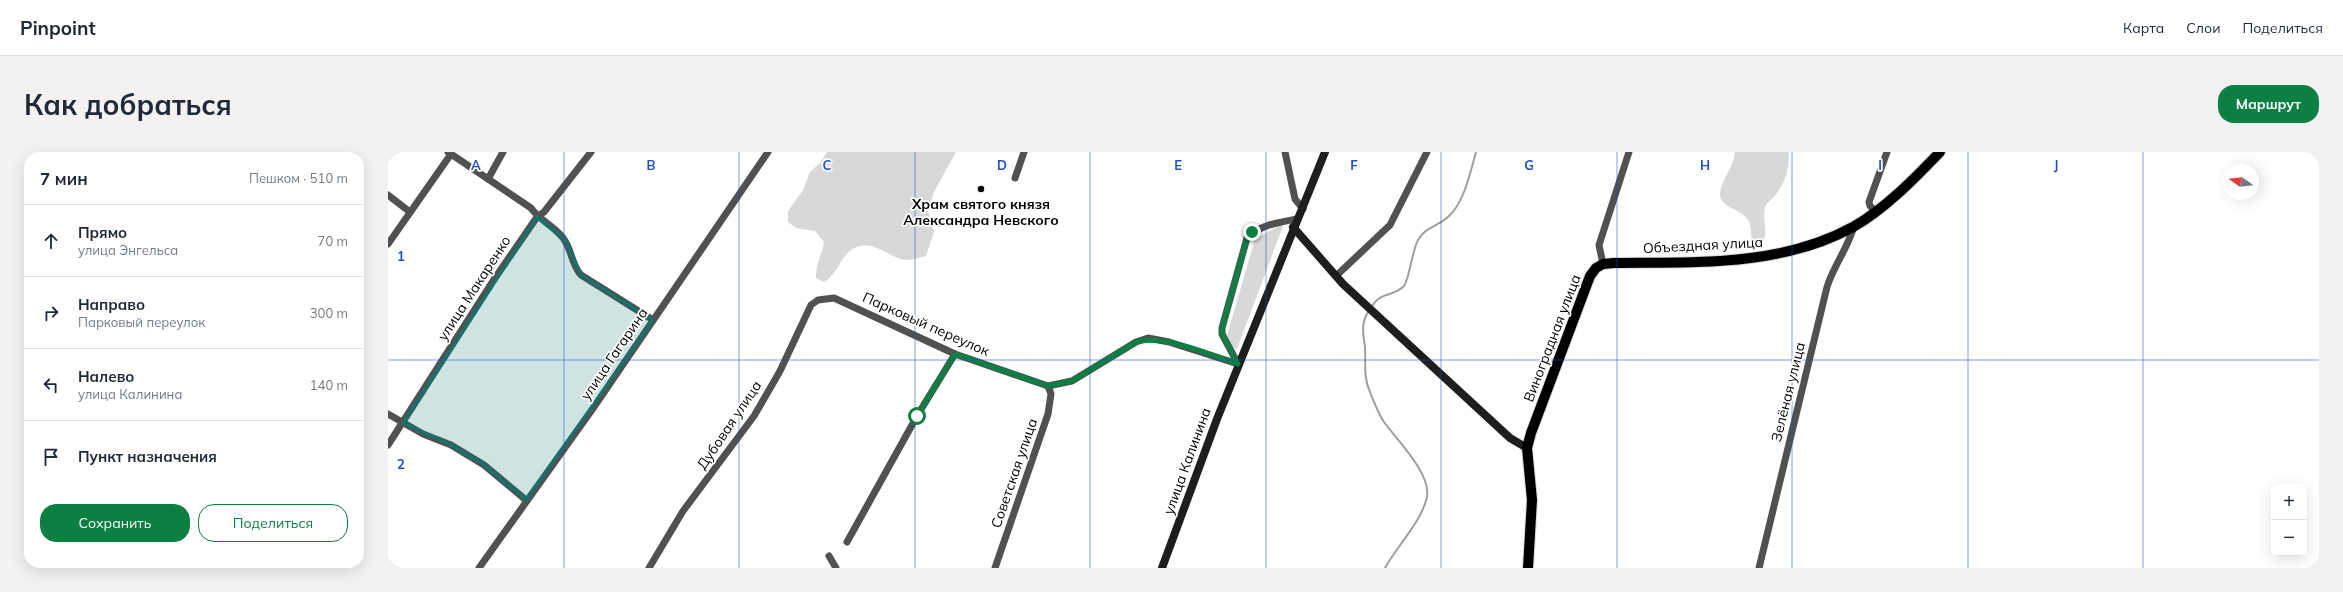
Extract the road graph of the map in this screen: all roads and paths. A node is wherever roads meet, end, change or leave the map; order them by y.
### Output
1 (503, 152) edge
2 (591, 152) edge
3 (768, 152) edge
4 (1024, 152) edge
5 (1285, 152) edge
6 (1324, 152) edge
7 (1427, 152) edge
8 (1629, 152) edge
9 (1887, 152) edge
10 (1940, 152) edge
11 (450, 153) edge
12 (1015, 178) dead end
13 (488, 179) junction
14 (388, 195) edge
15 (1303, 209) junction
16 (1876, 211) junction
17 (410, 212) junction
18 (537, 217) junction
19 (1297, 219) junction
20 (1854, 226) junction
21 (1293, 227) junction
22 (388, 244) edge
23 (1603, 264) junction
24 (1336, 276) junction
25 (826, 298) joint
26 (653, 320) junction
27 (955, 354) junction
28 (1238, 364) junction
29 (1048, 386) junction
30 (388, 414) edge
31 (403, 423) junction
32 (388, 445) edge
33 (1527, 448) junction
34 (526, 500) junction
35 (847, 542) dead end
36 (829, 556) dead end
37 (479, 568) edge
38 (649, 568) edge
39 (836, 568) edge
40 (995, 568) edge
41 (1162, 568) edge
42 (1530, 568) edge
43 (1759, 568) edge

1 - 13 street
2 - 18 street, улица Макаренко
3 - 26 street, улица Гагарина
4 - 12 street
5 - 15 street
6 - 15 street, улица Калинина
7 - 24 street
8 - 23 street
9 - 16 street
10 - 16 main road, Объездная улица
11 - 13 street
11 - 17 street
13 - 18 street
14 - 17 street
15 - 19 street, улица Калинина
16 - 20 main road, Объездная улица
17 - 22 street
18 - 26 street
18 - 31 street, улица Макаренко
19 - 21 street, улица Калинина
19 - 28 street
20 - 23 main road, Объездная улица
20 - 43 street, Зелёная улица
21 - 24 street
21 - 28 street, улица Калинина
23 - 33 main road, Виноградная улица
24 - 33 street
25 - 27 street, Парковый переулок
25 - 38 street, Дубовая улица
26 - 34 street, улица Гагарина
27 - 29 street, Парковый переулок
27 - 35 street
28 - 29 street
28 - 41 street, улица Калинина
29 - 40 street, Советская улица
30 - 31 street
31 - 32 street, улица Макаренко
31 - 34 street
33 - 42 main road, Виноградная улица
34 - 37 street, улица Гагарина
36 - 39 street

